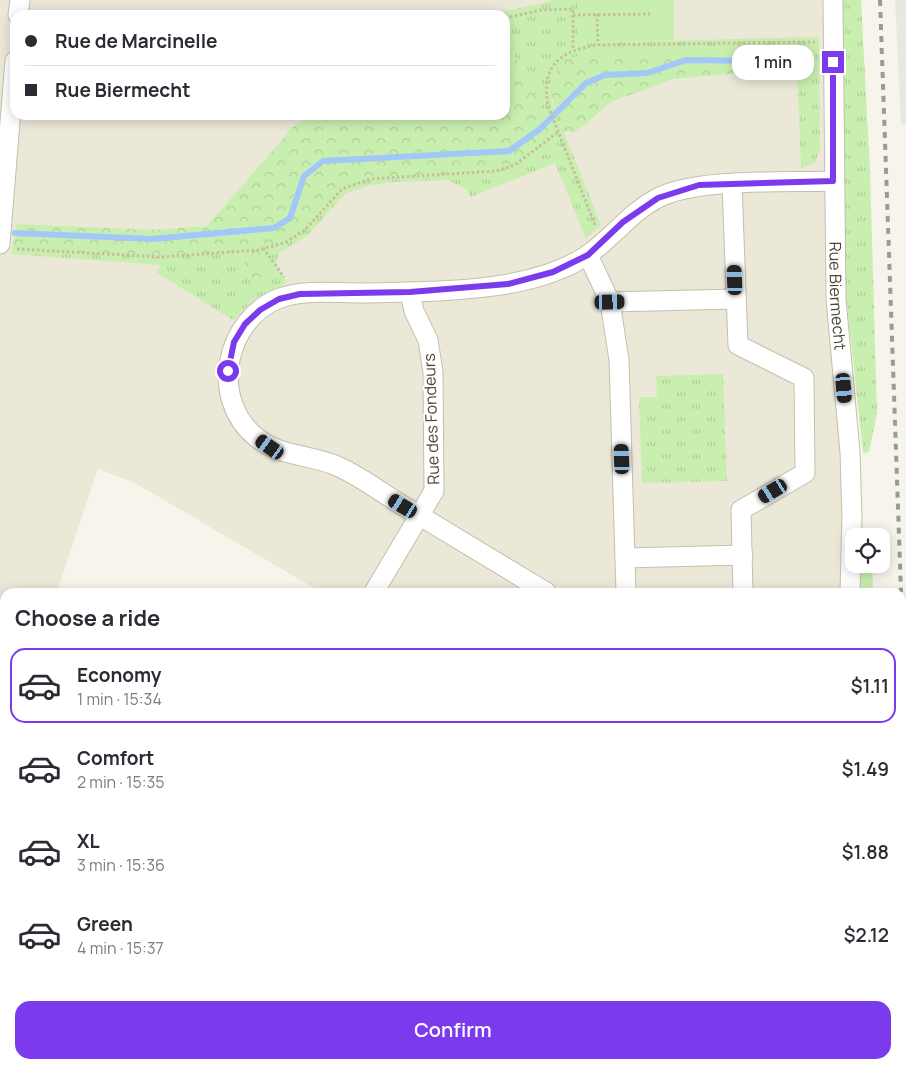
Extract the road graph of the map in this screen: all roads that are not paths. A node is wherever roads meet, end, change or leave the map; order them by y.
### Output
1 (832, 0) edge
2 (12, 120) edge
3 (833, 181) junction
4 (732, 184) junction
5 (6, 246) edge
6 (588, 255) junction
7 (410, 292) junction
8 (736, 299) junction
9 (610, 302) junction
10 (420, 516) junction
11 (743, 555) junction
12 (625, 558) junction
13 (376, 588) edge
14 (539, 588) edge
15 (626, 588) edge
16 (743, 588) edge
17 (850, 588) edge

1 - 3 street, Rue Biermecht
2 - 5 street
3 - 4 street
3 - 17 street, Rue Biermecht
4 - 6 street
4 - 8 street
6 - 7 street
6 - 9 street
7 - 10 street, Rue des Fondeurs
7 - 10 street
8 - 9 street
8 - 11 street
9 - 12 street
10 - 13 street, Rue des Fondeurs
10 - 14 street
11 - 12 street
11 - 16 street
12 - 15 street

